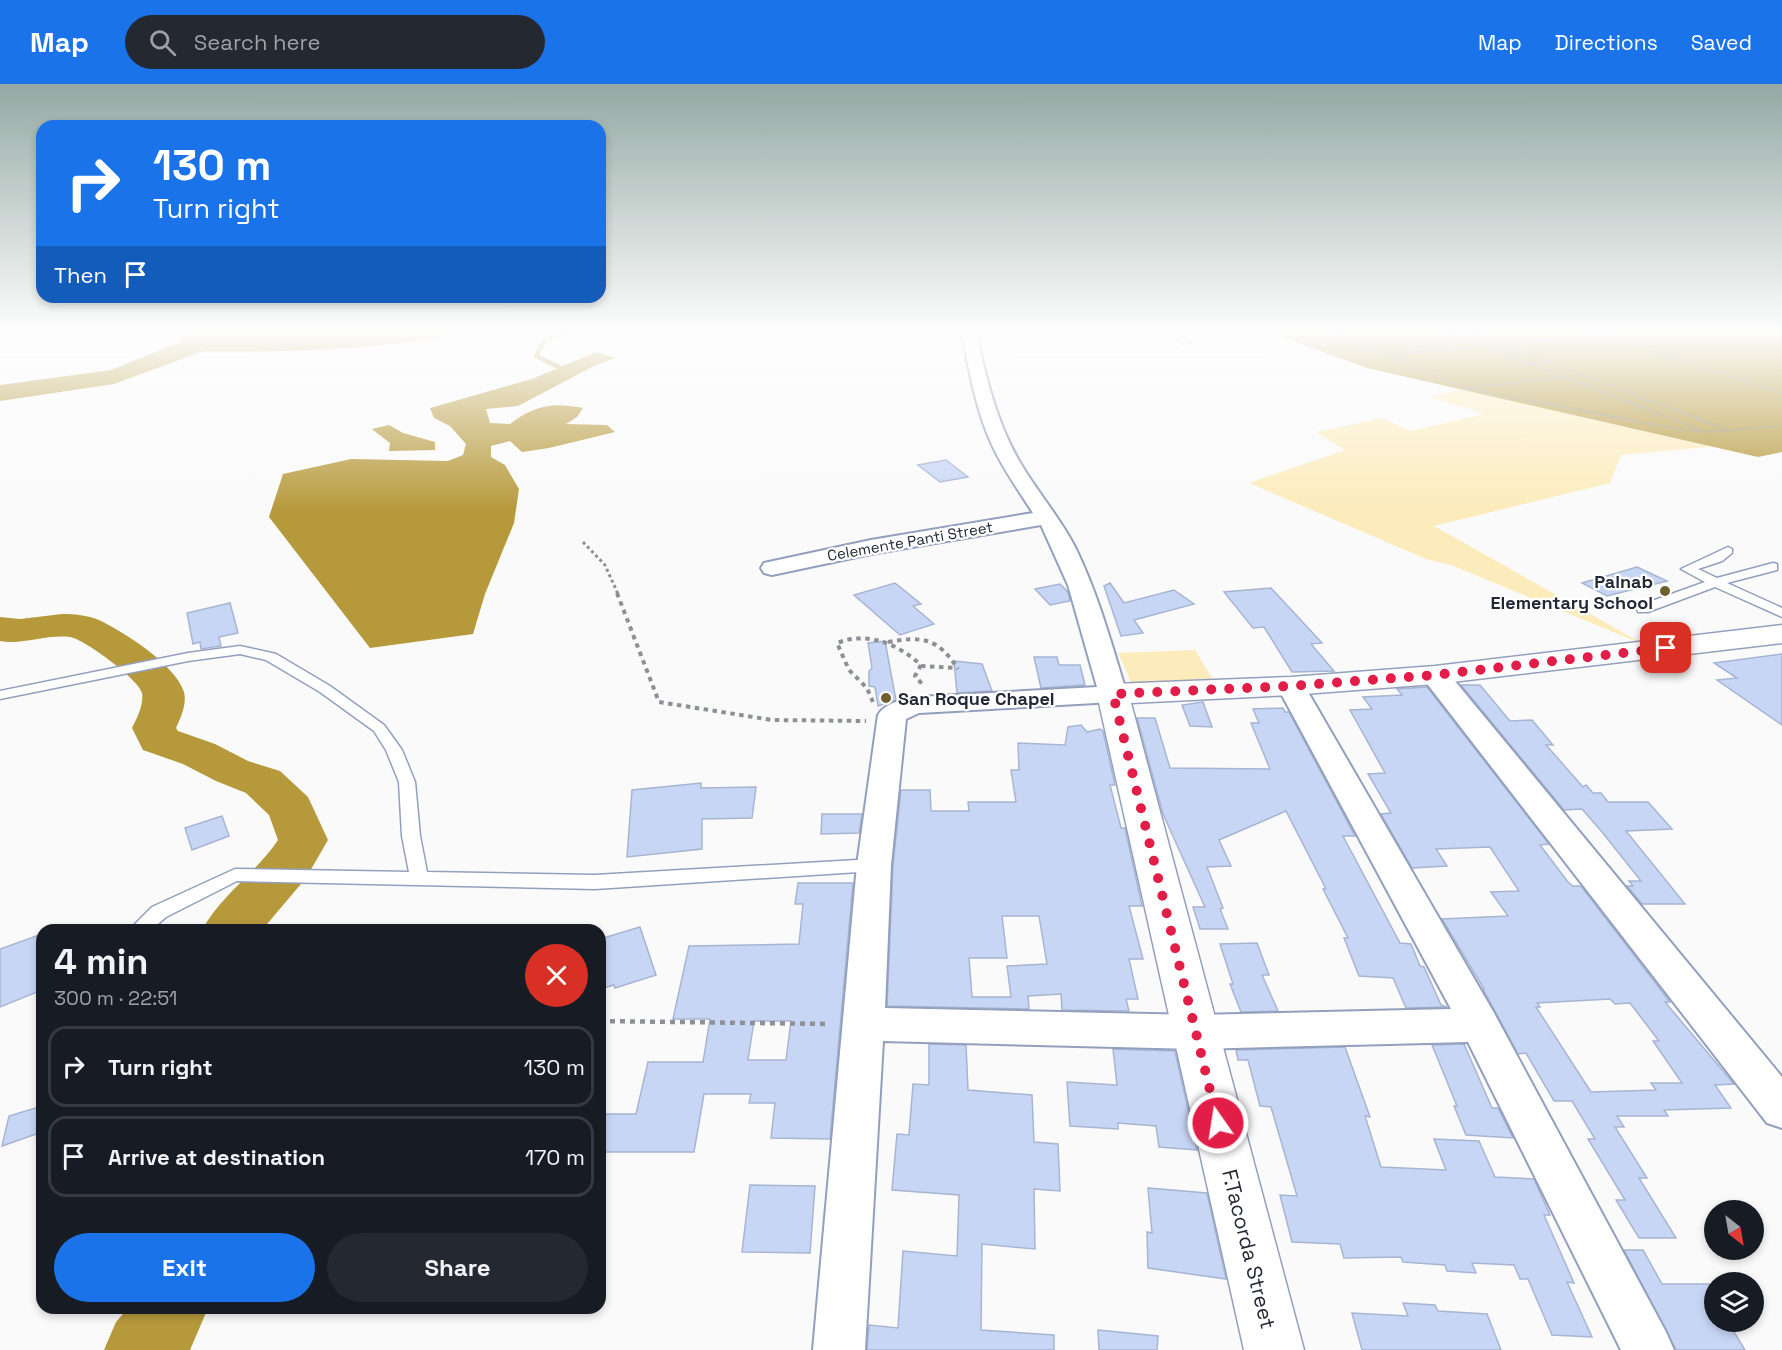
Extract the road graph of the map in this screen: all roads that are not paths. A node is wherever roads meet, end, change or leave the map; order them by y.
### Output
1 (983, 392) edge
2 (1048, 519) junction
3 (1773, 567) dead end
4 (772, 568) dead end
5 (1753, 573) junction
6 (1717, 582) junction
7 (1643, 609) dead end
8 (1782, 613) edge
9 (1782, 634) edge
10 (1435, 675) junction
11 (1291, 686) junction
12 (0, 694) edge
13 (1113, 694) junction
14 (874, 865) junction
15 (419, 880) junction
16 (146, 924) edge
17 (864, 1024) junction
18 (1480, 1024) junction
19 (1196, 1032) junction
20 (1782, 1109) edge
21 (839, 1350) edge
22 (1274, 1350) edge
23 (1648, 1350) edge

1 - 2 street
2 - 4 street, Celemente Panti Street
2 - 13 street
3 - 5 lane
5 - 6 lane
5 - 6 lane
6 - 7 lane
6 - 8 lane
9 - 10 street
10 - 11 street
10 - 20 street
11 - 13 street
11 - 18 street
12 - 15 lane
13 - 14 street
13 - 19 street, F.Tacorda Street
14 - 15 lane
14 - 17 street
15 - 16 lane
17 - 19 street
17 - 21 street
18 - 19 street
18 - 23 street
19 - 22 street, F.Tacorda Street

